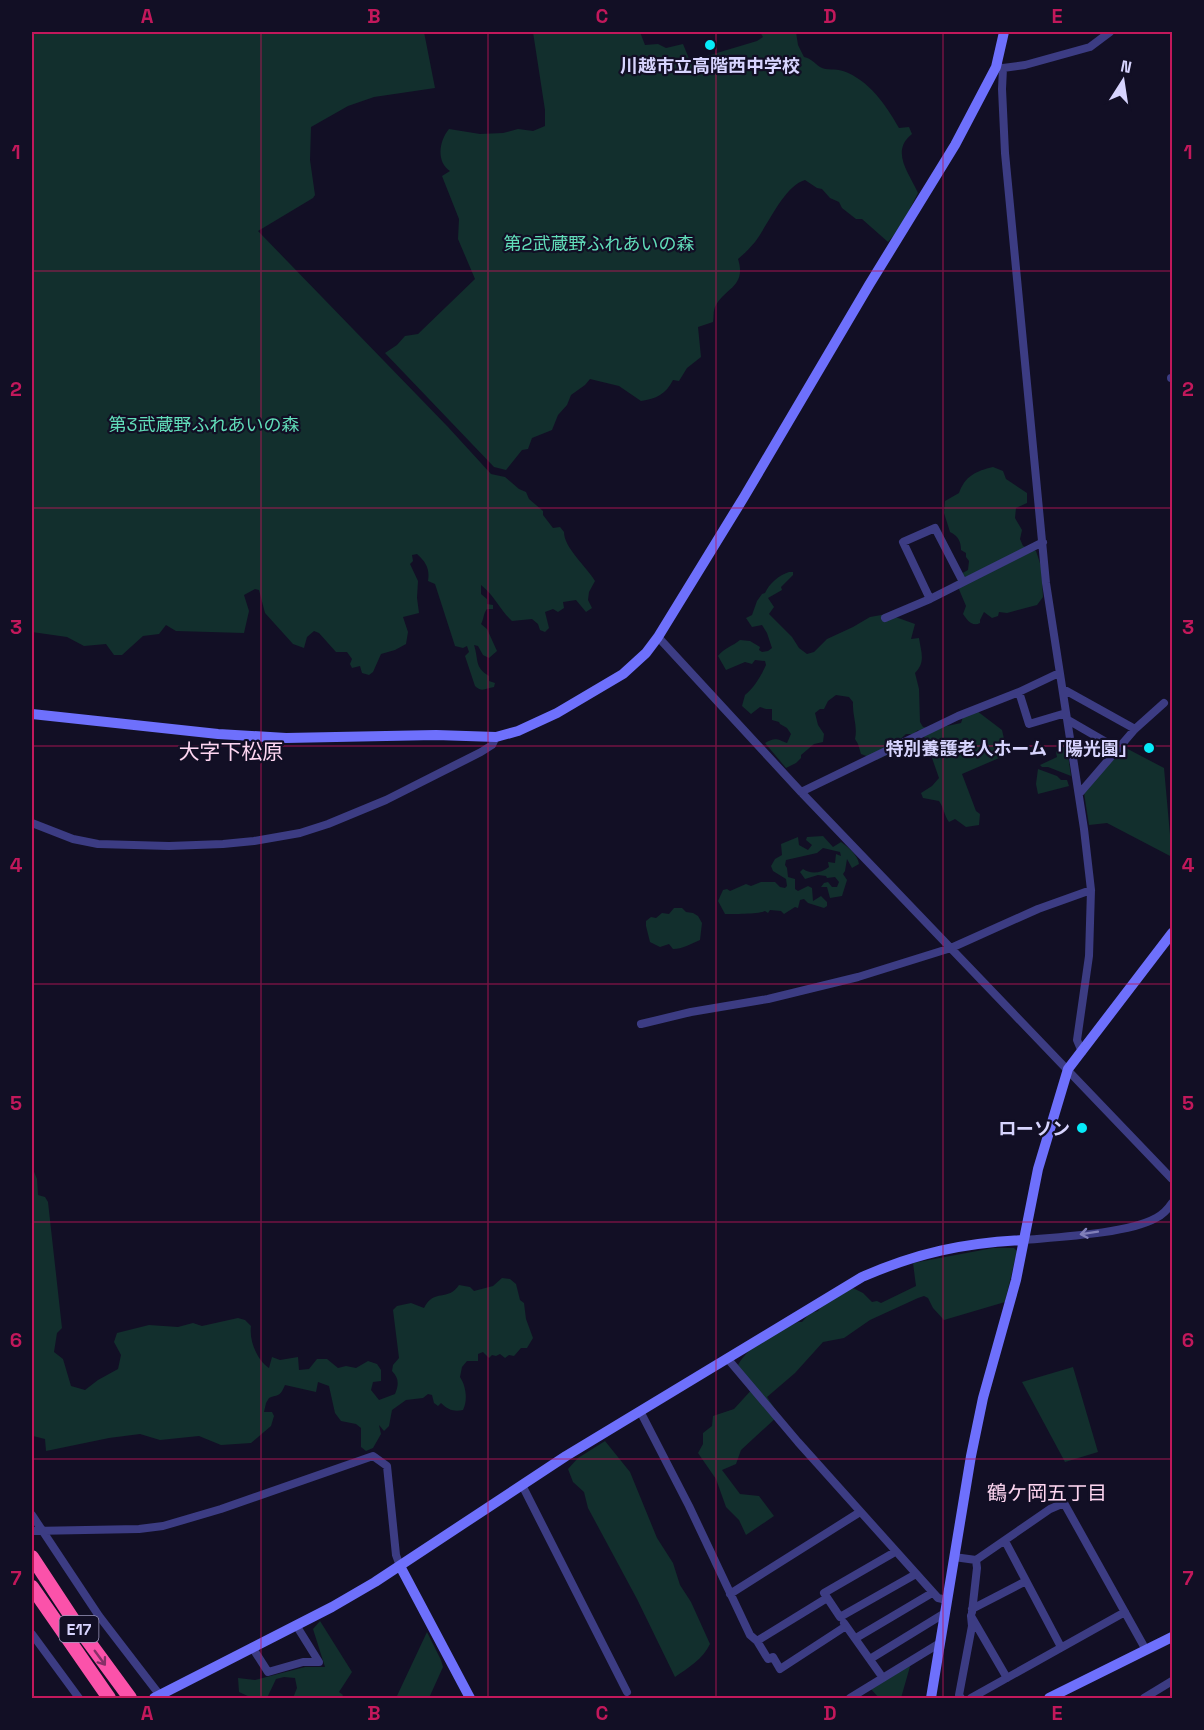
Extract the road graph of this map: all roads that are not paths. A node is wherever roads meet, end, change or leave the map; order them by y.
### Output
1 (1004, 32) edge
2 (1110, 32) edge
3 (1000, 68) junction
4 (1043, 542) junction
5 (963, 582) junction
6 (930, 599) junction
7 (885, 618) dead end
8 (658, 637) junction
9 (1059, 673) junction
10 (1063, 689) junction
11 (1018, 692) junction
12 (1164, 704) dead end
13 (32, 714) edge
14 (1067, 717) junction
15 (1135, 729) junction
16 (496, 738) junction
17 (1118, 749) junction
18 (801, 792) junction
19 (1079, 795) junction
20 (32, 824) edge
21 (1091, 890) junction
22 (1173, 933) edge
23 (951, 948) junction
24 (641, 1024) dead end
25 (1082, 1052) junction
26 (1068, 1069) junction
27 (1173, 1179) edge
28 (1173, 1203) edge
29 (1023, 1240) junction
30 (727, 1358) junction
31 (640, 1410) junction
32 (522, 1485) junction
33 (860, 1512) junction
34 (32, 1515) edge
35 (32, 1531) edge
36 (44, 1532) junction
37 (1005, 1541) junction
38 (895, 1552) junction
39 (32, 1557) edge
40 (954, 1557) junction
41 (976, 1560) junction
42 (400, 1566) junction
43 (915, 1574) junction
44 (1026, 1581) junction
45 (32, 1587) edge
46 (932, 1593) junction
47 (730, 1594) junction
48 (827, 1598) junction
49 (947, 1600) junction
50 (945, 1612) junction
51 (1125, 1612) junction
52 (972, 1613) junction
53 (840, 1617) junction
54 (296, 1625) junction
55 (846, 1626) junction
56 (32, 1634) edge
57 (1173, 1637) edge
58 (856, 1638) junction
59 (757, 1641) junction
60 (940, 1643) junction
61 (252, 1647) junction
62 (1061, 1647) junction
63 (1146, 1650) junction
64 (870, 1659) junction
65 (883, 1678) junction
66 (1007, 1678) junction
67 (1173, 1681) edge
68 (627, 1692) dead end
69 (158, 1697) edge
70 (79, 1698) edge
71 (109, 1698) edge
72 (130, 1698) edge
73 (470, 1698) edge
74 (850, 1698) edge
75 (931, 1698) edge
76 (961, 1698) edge
77 (971, 1698) edge
78 (1049, 1698) edge
79 (1144, 1698) edge

1 - 3 street
2 - 3 street
3 - 4 street
3 - 8 street
4 - 5 street
4 - 9 street
5 - 6 street
5 - 6 street
6 - 7 street
8 - 16 street
8 - 18 street
9 - 10 street
9 - 11 street
10 - 14 street
10 - 15 street
11 - 14 street
11 - 18 street
12 - 15 street
13 - 16 street
14 - 17 street
14 - 19 street
15 - 17 street
16 - 20 street
17 - 19 street
18 - 23 street
19 - 21 street
21 - 23 street
21 - 25 street
22 - 25 street
23 - 24 street
23 - 26 street
25 - 26 street
26 - 27 street
26 - 29 street
28 -> 29 street
29 - 30 street
29 - 40 street
30 - 31 street
30 - 33 street
31 - 32 street
31 - 47 street
32 - 42 street
32 - 68 street
33 - 38 street
33 - 47 street
34 - 36 street
35 - 36 street
36 - 42 street
36 - 69 street
37 - 41 street
37 - 44 street
37 - 51 street
38 - 43 street
38 - 48 street
39 -> 72 highway, E17
40 - 41 street
40 - 49 street
41 - 52 street
42 - 54 street
42 - 73 street
43 - 46 street
43 - 53 street
44 - 52 street
44 - 62 street
45 - 71 highway, E17
46 - 49 street
46 - 58 street
47 - 59 street
48 - 53 street
48 - 59 street
49 - 50 street
50 - 60 street
50 - 64 street
51 - 62 street
51 - 63 street
52 - 66 street
52 - 76 street
53 - 55 street
54 - 61 street
54 - 61 street
55 - 58 street
55 - 59 street
56 - 70 street
57 - 63 street
58 - 64 street
60 - 65 street
60 - 75 street
61 - 69 street
62 - 66 street
63 - 78 street
64 - 65 street
65 - 74 street
66 - 77 street
67 - 79 street

